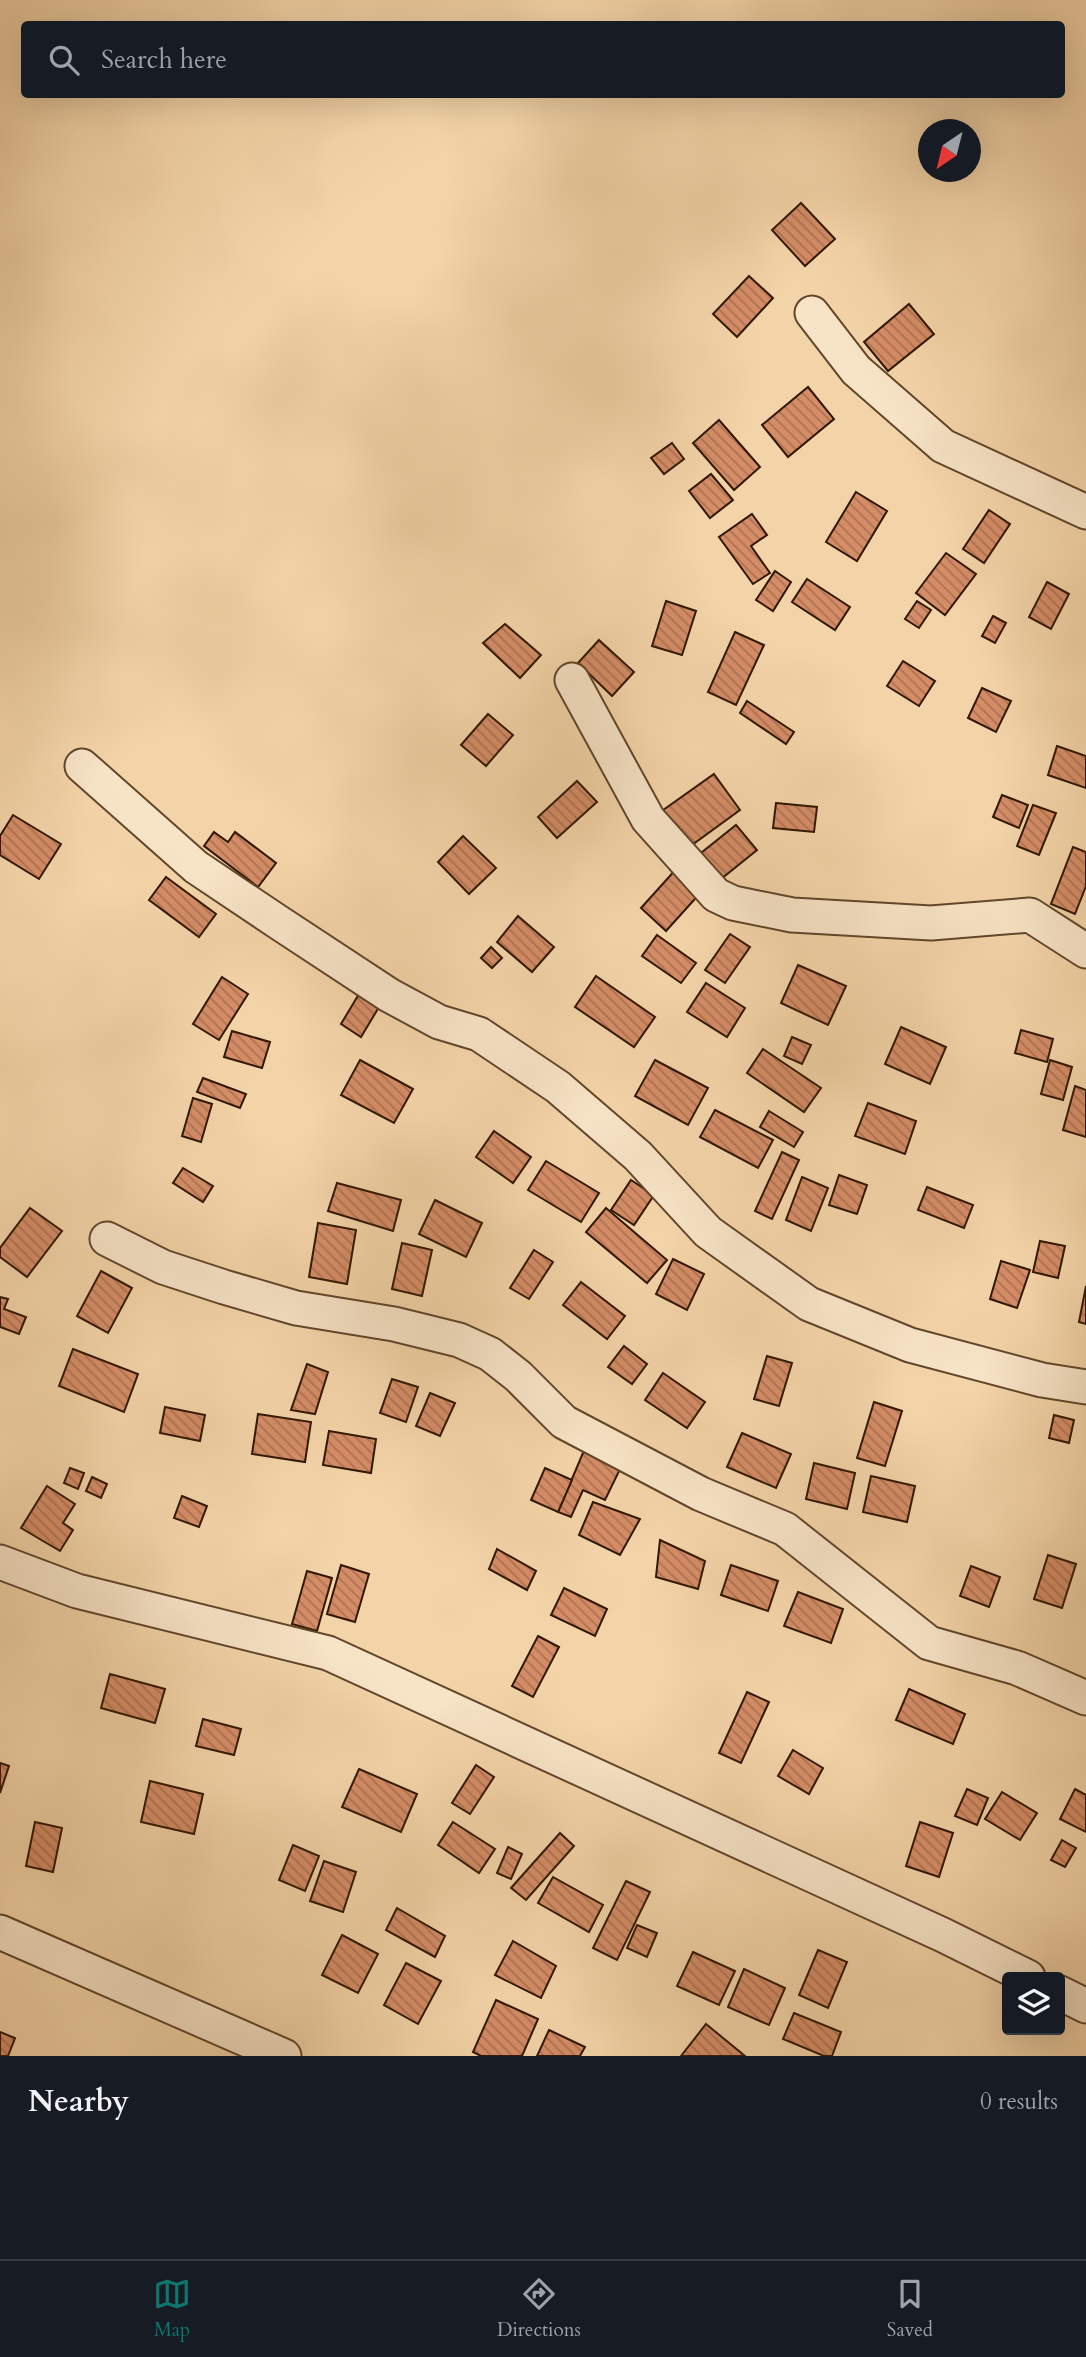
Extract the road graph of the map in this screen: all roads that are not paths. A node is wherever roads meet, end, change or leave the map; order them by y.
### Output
1 (812, 313) dead end
2 (1086, 512) edge
3 (572, 680) dead end
4 (82, 766) dead end
5 (1086, 951) edge
6 (107, 1239) dead end
7 (1086, 1387) edge
8 (0, 1562) edge
9 (1086, 1698) edge
10 (0, 1932) edge
11 (1018, 1972) edge
12 (1065, 1996) edge
13 (1086, 2006) edge
14 (284, 2056) edge

1 - 2 street
3 - 5 street
4 - 7 street
6 - 9 street
8 - 11 street
10 - 14 street
12 - 13 street

